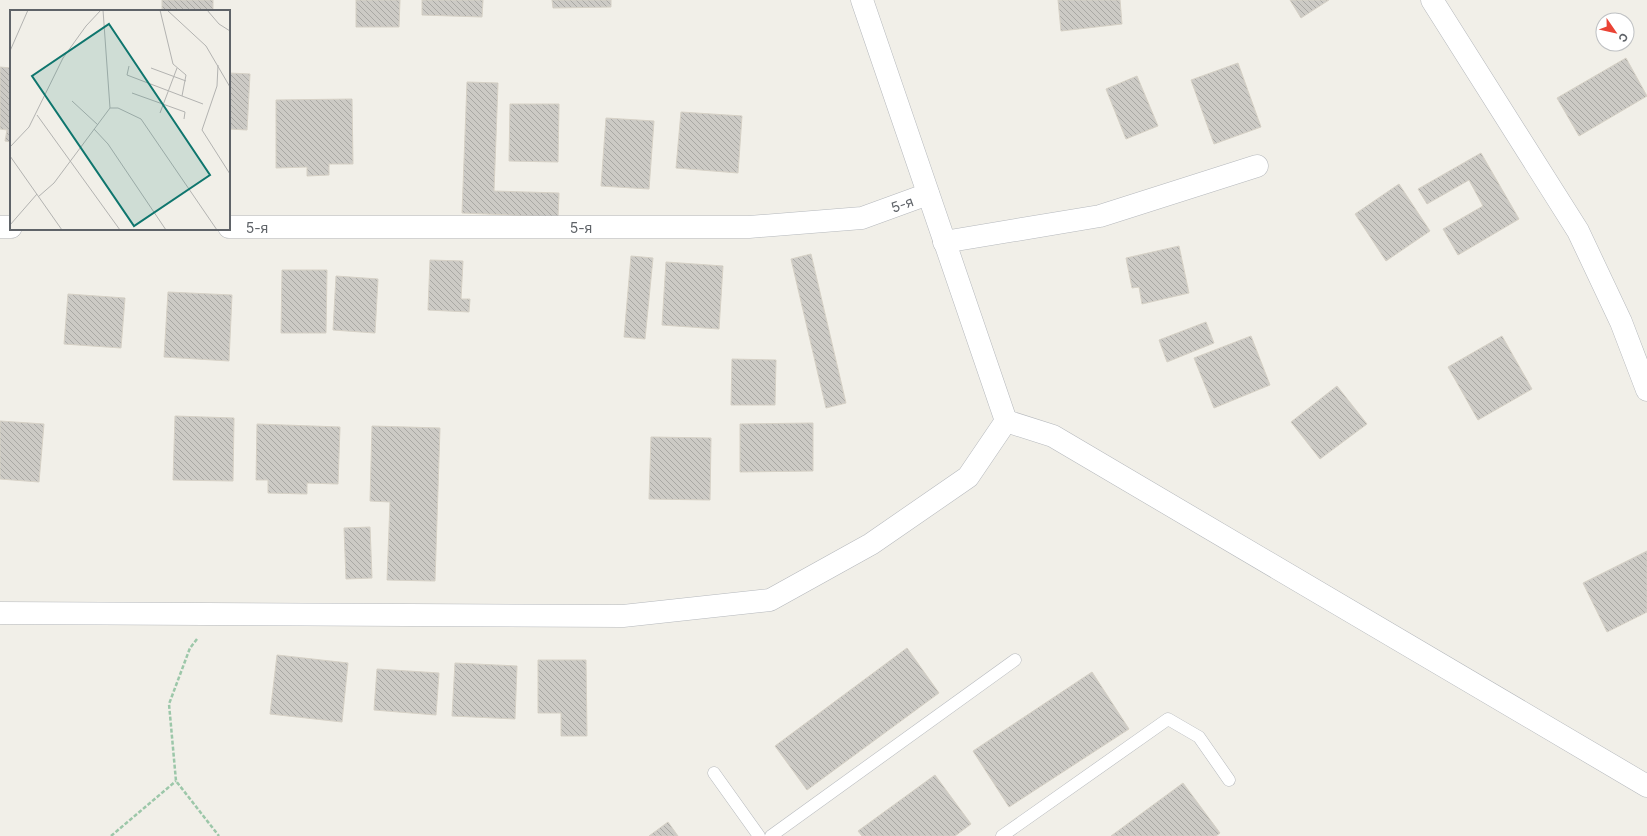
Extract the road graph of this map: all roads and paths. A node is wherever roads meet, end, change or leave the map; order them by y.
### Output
1 (862, 0) edge
2 (1432, 0) edge
3 (1257, 166) dead end
4 (928, 194) junction
5 (230, 227) edge
6 (944, 242) junction
7 (1647, 390) edge
8 (1006, 421) junction
9 (0, 613) edge
10 (221, 614) junction
11 (1015, 660) dead end
12 (714, 773) dead end
13 (1230, 780) dead end
14 (176, 781) junction
15 (1647, 786) edge
16 (111, 836) edge
17 (220, 836) edge
18 (759, 836) edge
19 (771, 836) edge
20 (1002, 836) edge

1 - 4 street
2 - 7 street
3 - 6 street
4 - 5 street, 5-я
4 - 6 street
6 - 8 street
8 - 10 street
8 - 15 street
9 - 10 street
10 - 14 path
11 - 19 lane
12 - 18 lane
13 - 20 lane
14 - 16 path
14 - 17 path

